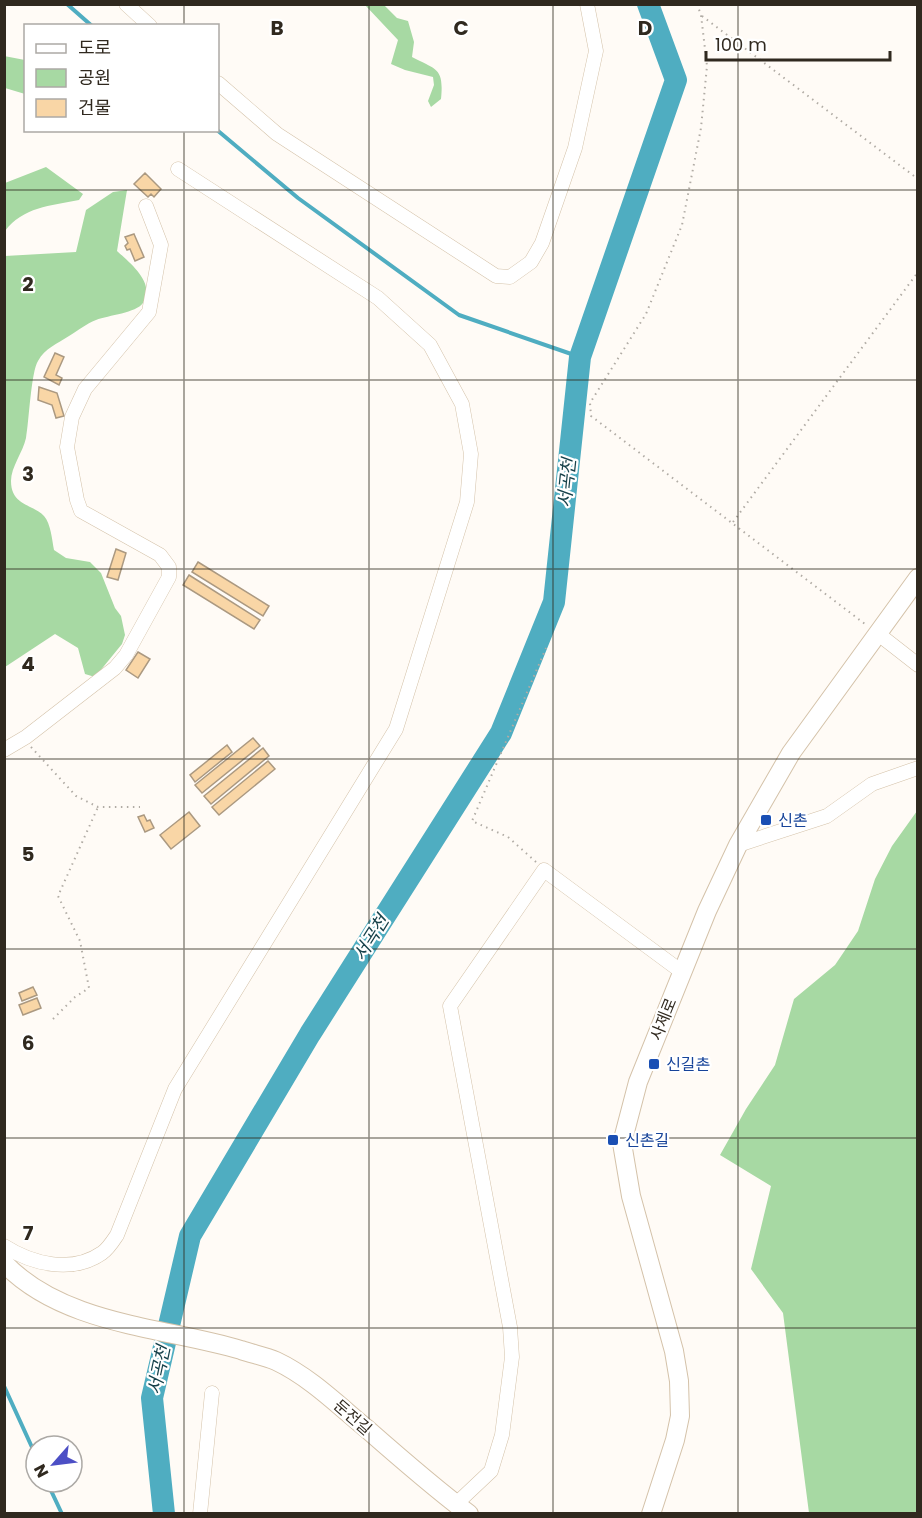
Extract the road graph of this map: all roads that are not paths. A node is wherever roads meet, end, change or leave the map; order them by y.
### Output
1 (126, 4) edge
2 (587, 4) edge
3 (148, 24) edge
4 (219, 84) edge
5 (178, 169) dead end
6 (146, 206) dead end
7 (918, 578) edge
8 (877, 633) junction
9 (918, 665) edge
10 (4, 750) edge
11 (918, 768) edge
12 (738, 845) junction
13 (682, 972) junction
14 (4, 1246) edge
15 (4, 1263) edge
16 (212, 1393) dead end
17 (462, 1509) edge
18 (200, 1514) edge
19 (651, 1514) edge

1 - 3 street
2 - 4 street
5 - 14 street
6 - 10 street
7 - 8 street, 사제로
8 - 9 street
8 - 12 street, 사제로
11 - 12 street
12 - 13 street, 사제로
13 - 17 street
13 - 19 street, 사제로
15 - 17 street, 둔전길
16 - 18 street

